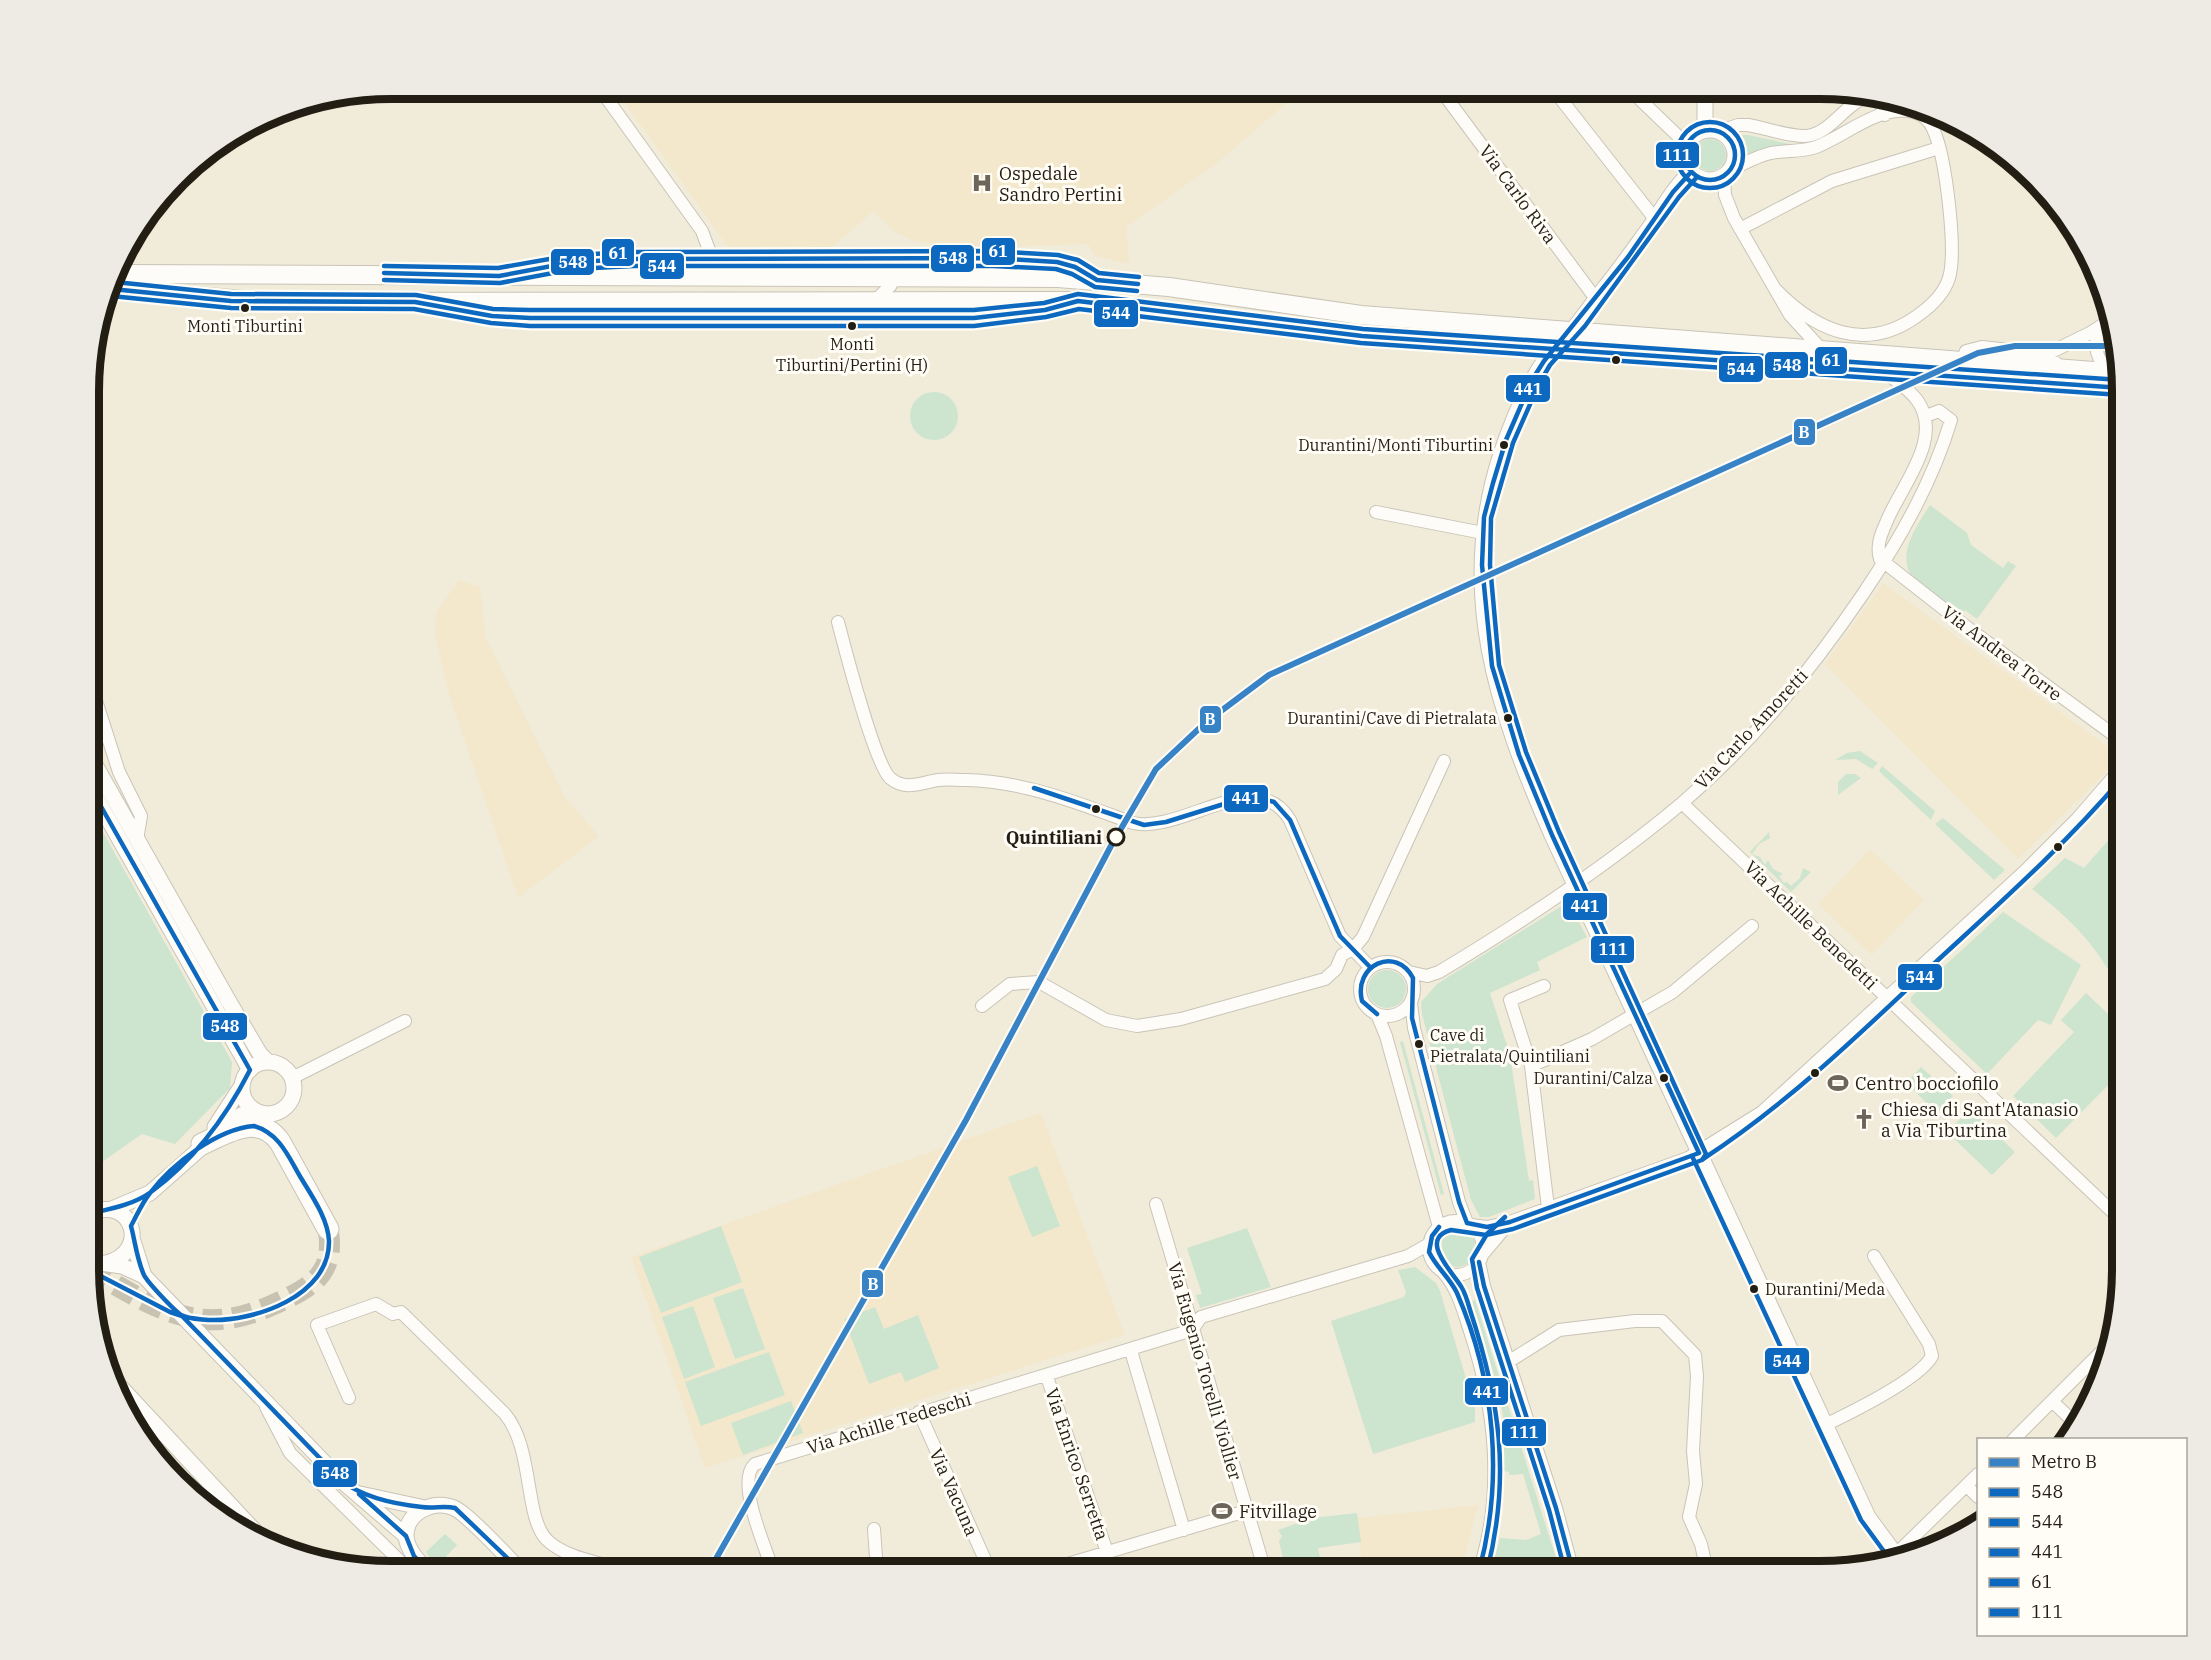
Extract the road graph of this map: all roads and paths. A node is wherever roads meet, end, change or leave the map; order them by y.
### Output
1 (607, 99) edge
2 (1447, 99) edge
3 (1561, 99) edge
4 (1638, 99) edge
5 (1705, 99) edge
6 (1856, 102) edge
7 (1882, 106) edge
8 (1903, 112) edge
9 (1885, 115) junction
10 (1924, 119) edge
11 (1705, 130) junction
12 (1721, 131) junction
13 (1939, 148) junction
14 (1686, 150) junction
15 (1691, 172) junction
16 (1727, 173) junction
17 (1655, 219) junction
18 (1740, 229) junction
19 (892, 257) junction
20 (711, 258) junction
21 (124, 274) edge
22 (499, 276) junction
23 (892, 276) junction
24 (1097, 280) junction
25 (118, 290) edge
26 (1776, 290) junction
27 (1596, 299) junction
28 (876, 300) junction
29 (1078, 301) junction
30 (415, 302) junction
31 (2104, 323) edge
32 (2104, 326) edge
33 (1570, 332) junction
34 (1556, 348) junction
35 (2046, 355) junction
36 (1823, 359) junction
37 (2019, 365) junction
38 (2062, 368) junction
39 (1961, 369) junction
40 (2111, 369) edge
41 (2111, 372) edge
42 (1886, 373) junction
43 (2112, 387) edge
44 (1926, 416) junction
45 (1376, 512) dead end
46 (1483, 533) junction
47 (1883, 564) junction
48 (838, 622) dead end
49 (99, 710) edge
50 (2112, 734) edge
51 (1444, 761) dead end
52 (99, 772) edge
53 (2112, 778) edge
54 (1682, 802) junction
55 (99, 803) edge
56 (137, 840) junction
57 (1575, 885) junction
58 (1752, 926) dead end
59 (1351, 950) junction
60 (1370, 967) junction
61 (1409, 972) junction
62 (1544, 986) dead end
63 (1887, 998) junction
64 (1411, 1003) junction
65 (982, 1006) dead end
66 (1377, 1014) junction
67 (1636, 1015) junction
68 (405, 1021) dead end
69 (268, 1062) junction
70 (1531, 1066) junction
71 (250, 1070) junction
72 (292, 1078) junction
73 (241, 1087) junction
74 (257, 1112) junction
75 (202, 1143) junction
76 (1699, 1153) junction
77 (150, 1192) junction
78 (1156, 1204) dead end
79 (1548, 1208) junction
80 (112, 1209) junction
81 (99, 1210) edge
82 (2112, 1212) edge
83 (1510, 1222) junction
84 (1469, 1224) junction
85 (1438, 1227) junction
86 (328, 1229) tunnel mouth
87 (132, 1232) junction
88 (1429, 1244) junction
89 (1408, 1256) junction
90 (1874, 1256) dead end
91 (1481, 1258) junction
92 (99, 1261) edge
93 (106, 1263) junction
94 (1433, 1263) junction
95 (1443, 1272) junction
96 (144, 1276) junction
97 (1192, 1330) junction
98 (1131, 1351) junction
99 (2099, 1354) edge
100 (1508, 1362) junction
101 (1047, 1377) junction
102 (127, 1394) edge
103 (349, 1398) dead end
104 (263, 1400) junction
105 (2052, 1401) junction
106 (919, 1412) junction
107 (2071, 1419) edge
108 (1825, 1425) junction
109 (2015, 1438) edge
110 (1977, 1475) edge
111 (1967, 1486) junction
112 (359, 1494) junction
113 (1977, 1496) edge
114 (424, 1508) junction
115 (1246, 1511) junction
116 (248, 1523) edge
117 (874, 1529) dead end
118 (1184, 1530) junction
119 (406, 1536) junction
120 (1906, 1547) edge
121 (1107, 1552) junction
122 (1893, 1552) edge
123 (400, 1561) edge
124 (419, 1561) edge
125 (511, 1561) edge
126 (595, 1561) edge
127 (770, 1561) edge
128 (876, 1561) edge
129 (986, 1561) edge
130 (1077, 1561) edge
131 (1262, 1561) edge
132 (1481, 1561) edge
133 (1570, 1561) edge
134 (1705, 1561) edge

1 - 20 street
2 - 27 street, Via Carlo Riva
3 - 17 street
4 - 14 street
5 - 11 street
6 - 12 street
7 - 9 street
8 - 9 street
9 - 16 street
10 - 13 street
11 - 12 street
11 - 14 street
12 - 16 street
13 - 18 street
13 - 26 street
14 - 15 street
15 - 16 street
15 - 17 street
16 - 18 street
17 - 27 street
18 - 26 street
19 - 20 street
19 - 23 street
19 - 24 street
20 - 22 street
21 - 22 main road
22 - 23 main road
23 - 24 main road
23 - 28 street
24 - 33 main road
25 - 30 main road
26 - 36 street
27 - 33 street
28 - 29 main road
28 - 30 main road
29 - 30 street
29 - 34 main road
31 - 35 street
32 - 40 street
33 - 34 street
33 - 36 main road
34 - 36 main road
34 - 46 street
35 - 37 street
35 - 38 street
35 - 39 street
36 - 39 main road
36 - 42 main road
37 - 38 main road
37 - 39 main road
38 - 41 main road
39 - 42 main road
39 - 43 main road
42 - 44 street
44 - 47 street
44 - 47 street, Via Carlo Amoretti
45 - 46 street
46 - 57 street
47 - 50 street, Via Andrea Torre
47 - 54 street, Via Carlo Amoretti
48 - 59 street
49 - 56 street
51 - 59 street
52 - 56 street
53 - 63 street
54 - 57 street, Via Carlo Amoretti
54 - 63 street, Via Achille Benedetti
55 - 71 street
56 - 69 street
57 - 61 street, Via Carlo Amoretti
57 - 67 street
58 - 67 street
59 - 60 street
59 - 65 street
60 - 61 street
60 - 66 street
61 - 64 street
62 - 70 street
63 - 76 street
63 - 82 street, Via Achille Benedetti
64 - 66 street
64 - 84 street
66 - 85 street
67 - 70 street
67 - 76 street
68 - 72 street
69 - 71 street
69 - 72 street
70 - 79 street
71 - 73 street
72 - 74 street
73 - 74 street
73 - 75 street
74 - 75 street
75 - 77 street
75 - 86 highway
76 - 79 street
76 - 108 street
77 - 80 street
77 - 87 street
78 - 97 street, Via Eugenio Torelli Viollier
79 - 83 street
80 - 81 street
80 - 87 street
83 - 84 street
83 - 91 street
84 - 85 street
84 - 91 street
85 - 88 street
87 - 93 street
87 - 96 street
88 - 89 street
88 - 94 street
89 - 94 street
89 - 97 street
90 - 108 street
91 - 95 street
91 - 100 street
92 - 93 street
93 - 96 street
94 - 95 street
95 - 132 street
96 - 104 street
97 - 98 street, Via Achille Tedeschi
97 - 115 street, Via Eugenio Torelli Viollier
98 - 101 street, Via Achille Tedeschi
98 - 118 street
99 - 105 street
100 - 133 street
100 - 134 street
101 - 106 street, Via Achille Tedeschi
101 - 121 street, Via Enrico Serretta
102 - 116 street
103 - 126 street
104 - 112 street
104 - 123 street
105 - 107 street
105 - 109 street
106 - 127 street, Via Achille Tedeschi
106 - 129 street, Via Vacuna
108 - 122 street
110 - 111 street
111 - 113 street
111 - 120 street
112 - 114 street
112 - 119 street
114 - 119 street
114 - 125 street
115 - 118 street
115 - 131 street, Via Eugenio Torelli Viollier
117 - 128 street
118 - 121 street
119 - 124 street
121 - 130 street

